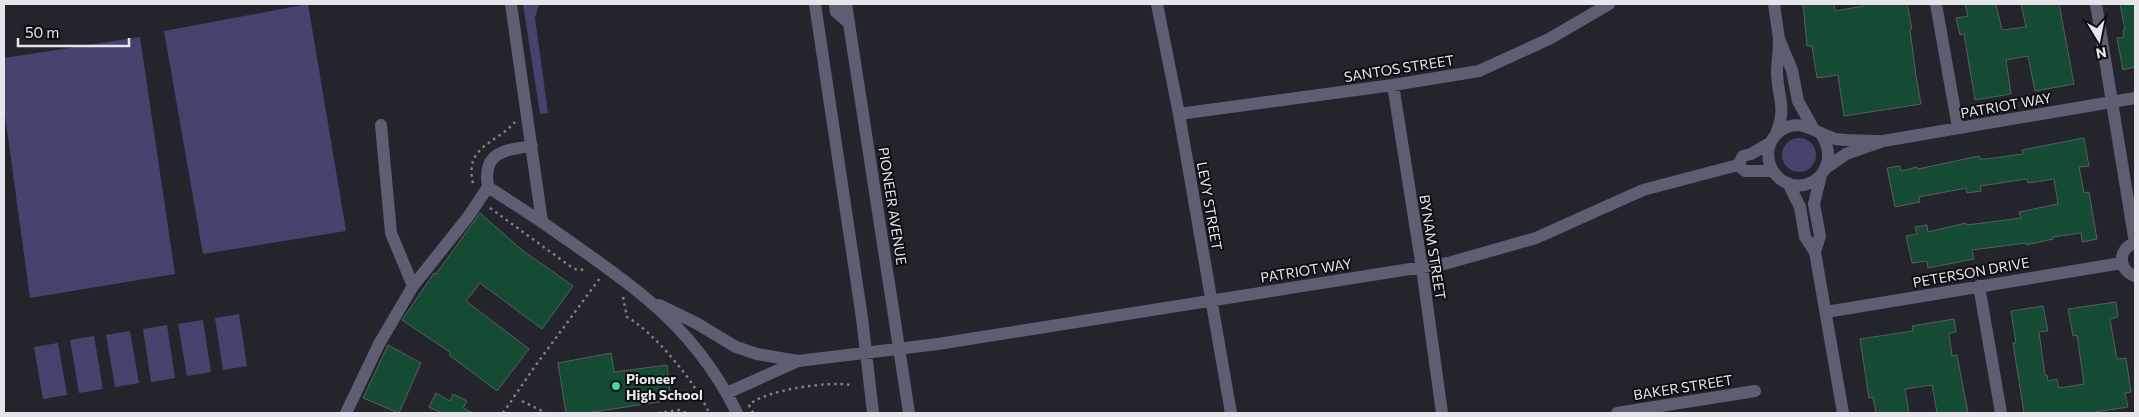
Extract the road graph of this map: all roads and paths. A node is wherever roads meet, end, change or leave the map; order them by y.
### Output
1 (511, 4) edge
2 (815, 4) edge
3 (835, 4) edge
4 (846, 4) edge
5 (1157, 4) edge
6 (1609, 4) edge
7 (1774, 4) edge
8 (1936, 4) edge
9 (2096, 4) edge
10 (849, 23) junction
11 (1779, 39) junction
12 (1393, 85) junction
13 (2135, 98) edge
14 (2112, 102) junction
15 (1179, 114) junction
16 (516, 120) dead end
17 (381, 124) dead end
18 (1958, 128) junction
19 (1817, 131) junction
20 (1773, 138) junction
21 (1882, 141) junction
22 (532, 146) junction
23 (1738, 164) junction
24 (1773, 171) junction
25 (1823, 171) junction
26 (1788, 183) junction
27 (488, 186) junction
28 (480, 199) junction
29 (542, 222) junction
30 (2135, 243) edge
31 (1816, 252) junction
32 (2122, 262) junction
33 (1422, 268) junction
34 (588, 270) dead end
35 (594, 274) dead end
36 (603, 274) junction
37 (2135, 276) edge
38 (605, 284) dead end
39 (413, 286) junction
40 (1978, 286) junction
41 (617, 293) dead end
42 (648, 300) junction
43 (1211, 300) junction
44 (1826, 312) junction
45 (900, 349) junction
46 (865, 353) junction
47 (798, 361) junction
48 (850, 385) dead end
49 (1755, 391) dead end
50 (727, 393) junction
51 (522, 401) dead end
52 (346, 413) edge
53 (503, 413) edge
54 (546, 413) edge
55 (658, 413) edge
56 (686, 413) edge
57 (709, 413) edge
58 (737, 413) edge
59 (752, 413) edge
60 (873, 413) edge
61 (910, 413) edge
62 (1231, 413) edge
63 (1442, 413) edge
64 (1617, 413) edge
65 (1843, 413) edge
66 (2000, 413) edge

1 - 22 street
2 - 46 street
3 - 10 street
4 - 10 street, PIONEER AVENUE
5 - 15 street, LEVY STREET
6 - 12 street, SANTOS STREET
7 - 11 street
8 - 18 street
9 - 14 street
10 - 45 street, PIONEER AVENUE
11 - 19 street
11 - 20 street
12 - 15 street, SANTOS STREET
12 - 33 street, BYNAM STREET
13 - 14 street, PATRIOT WAY
14 - 18 street, PATRIOT WAY
14 - 30 street
15 - 43 street, LEVY STREET
16 - 28 path
17 - 39 street
18 - 21 street, PATRIOT WAY
19 - 20 street
19 - 21 street, PATRIOT WAY
19 - 25 street
20 - 23 street
20 - 24 street
21 - 25 street, PATRIOT WAY
22 - 27 street
22 - 29 street
23 - 24 street
23 - 33 street, PATRIOT WAY
24 - 26 street
25 - 26 street
25 - 31 street
26 - 31 street
27 - 28 street
27 - 29 street
28 - 34 path
28 - 39 street
29 - 36 street
30 - 32 street
31 - 44 street
32 - 37 street
32 - 40 street, PETERSON DRIVE
33 - 43 street, PATRIOT WAY
33 - 63 street, BYNAM STREET
35 - 36 path
36 - 38 path
36 - 42 street
36 - 53 path
39 - 52 street
40 - 44 street, PETERSON DRIVE
40 - 66 street
41 - 57 path
42 - 47 street
42 - 50 street
43 - 45 street, PATRIOT WAY
43 - 62 street, LEVY STREET
44 - 65 street
45 - 46 street, PATRIOT WAY
45 - 61 street, PIONEER AVENUE
46 - 47 street, PATRIOT WAY
46 - 60 street
47 - 50 street
48 - 59 path
49 - 64 street, BAKER STREET
50 - 58 street
51 - 54 path
55 - 56 path

